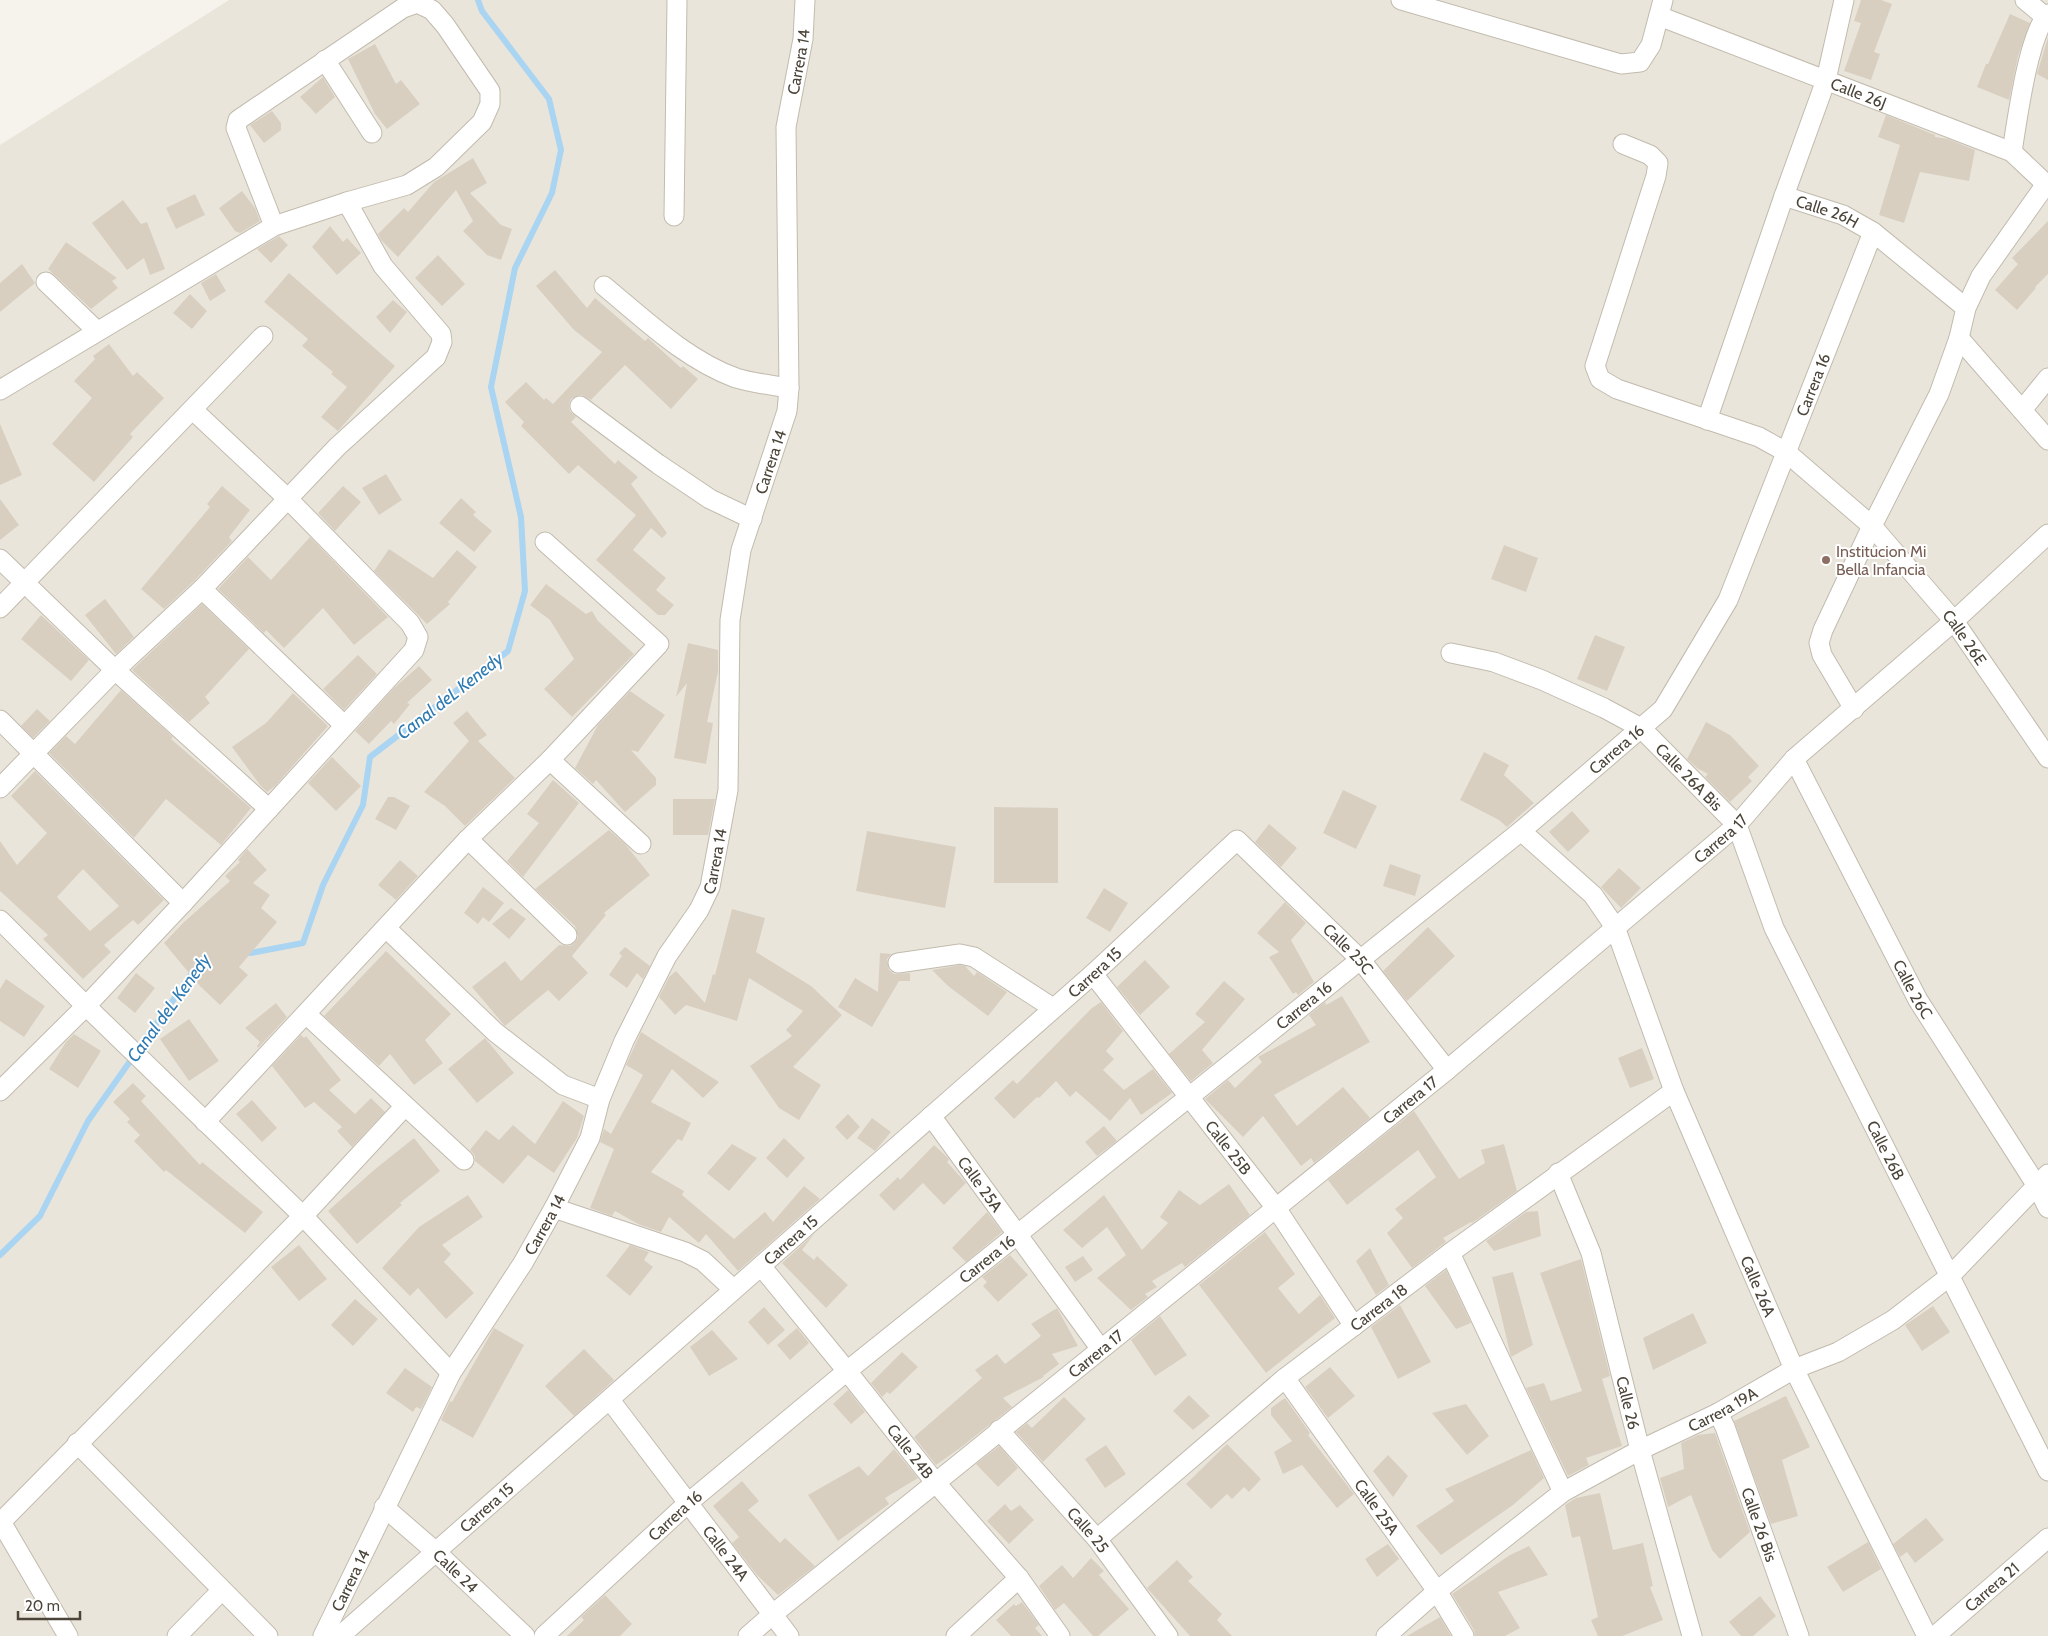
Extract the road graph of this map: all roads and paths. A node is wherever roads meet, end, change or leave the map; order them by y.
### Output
1 (677, 0) edge
2 (805, 0) edge
3 (1401, 0) edge
4 (1844, 0) edge
5 (2025, 0) edge
6 (1661, 8) edge
7 (2047, 17) edge
8 (325, 60) junction
9 (1826, 80) junction
10 (372, 133) dead end
11 (1623, 144) dead end
12 (2012, 152) junction
13 (2047, 185) edge
14 (1784, 196) junction
15 (347, 202) junction
16 (674, 216) dead end
17 (274, 226) junction
18 (1873, 232) junction
19 (46, 282) dead end
20 (604, 286) dead end
21 (1966, 308) junction
22 (97, 331) junction
23 (263, 336) dead end
24 (1959, 338) junction
25 (2048, 378) edge
26 (789, 388) junction
27 (0, 390) edge
28 (580, 406) dead end
29 (193, 410) junction
30 (2022, 410) junction
31 (1707, 420) junction
32 (2048, 440) edge
33 (1786, 452) junction
34 (287, 498) junction
35 (752, 519) junction
36 (1872, 526) junction
37 (2048, 534) edge
38 (545, 542) dead end
39 (0, 559) edge
40 (24, 584) junction
41 (202, 589) junction
42 (0, 608) edge
43 (1954, 621) junction
44 (1451, 653) dead end
45 (115, 670) junction
46 (1854, 708) junction
47 (0, 720) edge
48 (344, 725) junction
49 (1641, 728) junction
50 (2042, 737) edge
51 (33, 752) junction
52 (2048, 758) edge
53 (1794, 759) junction
54 (550, 760) junction
55 (0, 788) edge
56 (269, 809) junction
57 (1737, 825) junction
58 (1521, 831) junction
59 (468, 839) junction
60 (1237, 840) joint
61 (641, 844) dead end
62 (183, 903) junction
63 (0, 920) edge
64 (1615, 927) junction
65 (386, 928) junction
66 (568, 935) dead end
67 (1360, 959) junction
68 (898, 963) dead end
69 (1094, 974) junction
70 (86, 1006) junction
71 (1053, 1008) junction
72 (306, 1014) junction
73 (1447, 1070) junction
74 (0, 1091) edge
75 (1674, 1091) junction
76 (1188, 1097) junction
77 (600, 1099) junction
78 (405, 1106) junction
79 (931, 1116) junction
80 (205, 1122) junction
81 (464, 1160) dead end
82 (1558, 1173) junction
83 (2043, 1180) edge
84 (554, 1208) junction
85 (1276, 1208) junction
86 (2048, 1208) edge
87 (303, 1216) junction
88 (1019, 1234) junction
89 (1450, 1253) junction
90 (761, 1266) junction
91 (1950, 1276) junction
92 (733, 1289) junction
93 (1354, 1326) junction
94 (1100, 1348) junction
95 (1794, 1370) junction
96 (847, 1371) junction
97 (451, 1372) junction
98 (1285, 1378) junction
99 (610, 1400) junction
100 (1718, 1413) junction
101 (999, 1430) junction
102 (77, 1443) junction
103 (1640, 1450) junction
104 (2048, 1471) edge
105 (935, 1482) junction
106 (1563, 1492) junction
107 (688, 1503) junction
108 (384, 1507) junction
109 (1, 1521) edge
110 (2048, 1538) edge
111 (1097, 1539) junction
112 (436, 1552) junction
113 (1020, 1578) junction
114 (222, 1590) junction
115 (1437, 1591) junction
116 (773, 1614) junction
117 (68, 1636) edge
118 (177, 1636) edge
119 (268, 1636) edge
120 (323, 1636) edge
121 (340, 1636) edge
122 (525, 1636) edge
123 (544, 1636) edge
124 (748, 1636) edge
125 (789, 1636) edge
126 (956, 1636) edge
127 (1060, 1636) edge
128 (1167, 1636) edge
129 (1386, 1636) edge
130 (1464, 1636) edge
131 (1692, 1636) edge
132 (1799, 1636) edge
133 (1927, 1636) edge
134 (1936, 1636) edge

1 - 16 street
2 - 26 street, Carrera 14
3 - 6 street
4 - 9 street, Calle 26H
5 - 7 street
6 - 9 street, Calle 26J
7 - 12 street
8 - 10 street
8 - 15 street
8 - 17 street
9 - 12 street, Calle 26J
9 - 14 street, Calle 26H
11 - 31 street, Calle 26E
12 - 13 street, Calle 26J
13 - 21 street
14 - 18 street, Calle 26H
14 - 31 street
15 - 17 street
15 - 34 street
17 - 22 street
18 - 21 street, Calle 26H
18 - 33 street, Carrera 16
19 - 22 street
20 - 26 street
21 - 24 street
22 - 27 street
23 - 29 street
24 - 30 street
24 - 36 street
25 - 30 street
26 - 35 street, Carrera 14
28 - 35 street
29 - 34 street
29 - 40 street
30 - 32 street
31 - 33 street, Calle 26E
33 - 36 street, Calle 26E
33 - 49 street, Carrera 16
34 - 41 street
34 - 48 street
35 - 77 street, Carrera 14
36 - 43 street, Calle 26E
36 - 46 street
37 - 43 street, Carrera 17
38 - 54 street
39 - 40 street
40 - 42 street
40 - 45 street
41 - 45 street
41 - 48 street
43 - 46 street, Carrera 17
43 - 50 street, Calle 26E
44 - 49 street, Calle 26A Bis
45 - 51 street
45 - 56 street
46 - 53 street, Carrera 17
47 - 51 street
48 - 56 street
49 - 57 street, Calle 26A Bis
49 - 58 street, Carrera 16
50 - 52 street, Calle 26E
51 - 55 street
51 - 62 street
53 - 57 street, Carrera 17
53 - 83 street, Calle 26C
54 - 59 street
54 - 61 street
56 - 62 street
57 - 64 street, Carrera 17
57 - 91 street, Calle 26B
58 - 64 street, Calle 26A
58 - 67 street, Carrera 16
59 - 65 street
59 - 66 street
60 - 67 street, Calle 25C
60 - 69 street, Carrera 15
62 - 70 street
63 - 70 street
64 - 73 street, Carrera 17
64 - 75 street, Calle 26A
65 - 72 street
65 - 77 street
67 - 73 street, Calle 25C
67 - 76 street, Carrera 16
68 - 71 street
69 - 71 street, Carrera 15
69 - 76 street, Calle 25B
70 - 74 street
70 - 80 street
71 - 79 street, Carrera 15
72 - 78 street
72 - 80 street
73 - 85 street, Carrera 17
75 - 82 street, Carrera 18
75 - 95 street, Calle 26A
76 - 85 street, Calle 25B
76 - 88 street, Carrera 16
77 - 84 street, Carrera 14
78 - 81 street
78 - 87 street
79 - 88 street, Calle 25A
79 - 90 street, Carrera 15
80 - 87 street
82 - 89 street, Carrera 18
82 - 103 street, Calle 26
83 - 86 street, Calle 26C
83 - 91 street, Carrera 19A
84 - 92 street
84 - 97 street, Carrera 14
85 - 93 street, Calle 25B
85 - 94 street, Carrera 17
87 - 97 street
87 - 102 street
88 - 94 street, Calle 25A
88 - 96 street, Carrera 16
89 - 93 street, Carrera 18
89 - 106 street
90 - 92 street, Carrera 15
90 - 96 street, Calle 24B
91 - 95 street, Carrera 19A
91 - 104 street, Calle 26B
92 - 99 street, Carrera 15
93 - 98 street, Carrera 18
94 - 101 street, Carrera 17
95 - 100 street, Carrera 19A
95 - 133 street, Calle 26A
96 - 105 street, Calle 24B
96 - 107 street, Carrera 16
97 - 108 street, Carrera 14
98 - 111 street, Carrera 18
98 - 115 street, Calle 25A
99 - 107 street, Calle 24A
99 - 112 street, Carrera 15
100 - 103 street, Carrera 19A
100 - 132 street, Calle 26 Bis
101 - 105 street, Carrera 17
101 - 111 street, Calle 25
102 - 109 street
102 - 114 street
103 - 106 street, Carrera 19A
103 - 131 street, Calle 26
105 - 113 street, Calle 24B
105 - 116 street, Carrera 17
106 - 115 street, Carrera 19A
107 - 116 street, Calle 24A
107 - 123 street, Carrera 16
108 - 112 street, Calle 24
108 - 120 street, Carrera 14
109 - 117 street
110 - 134 street, Carrera 21
111 - 128 street, Calle 25
112 - 121 street, Carrera 15
112 - 122 street, Calle 24
113 - 126 street
113 - 127 street, Calle 24B
114 - 118 street
114 - 119 street
115 - 129 street, Carrera 19A
115 - 130 street, Calle 25A
116 - 124 street, Carrera 17
116 - 125 street, Calle 24A

